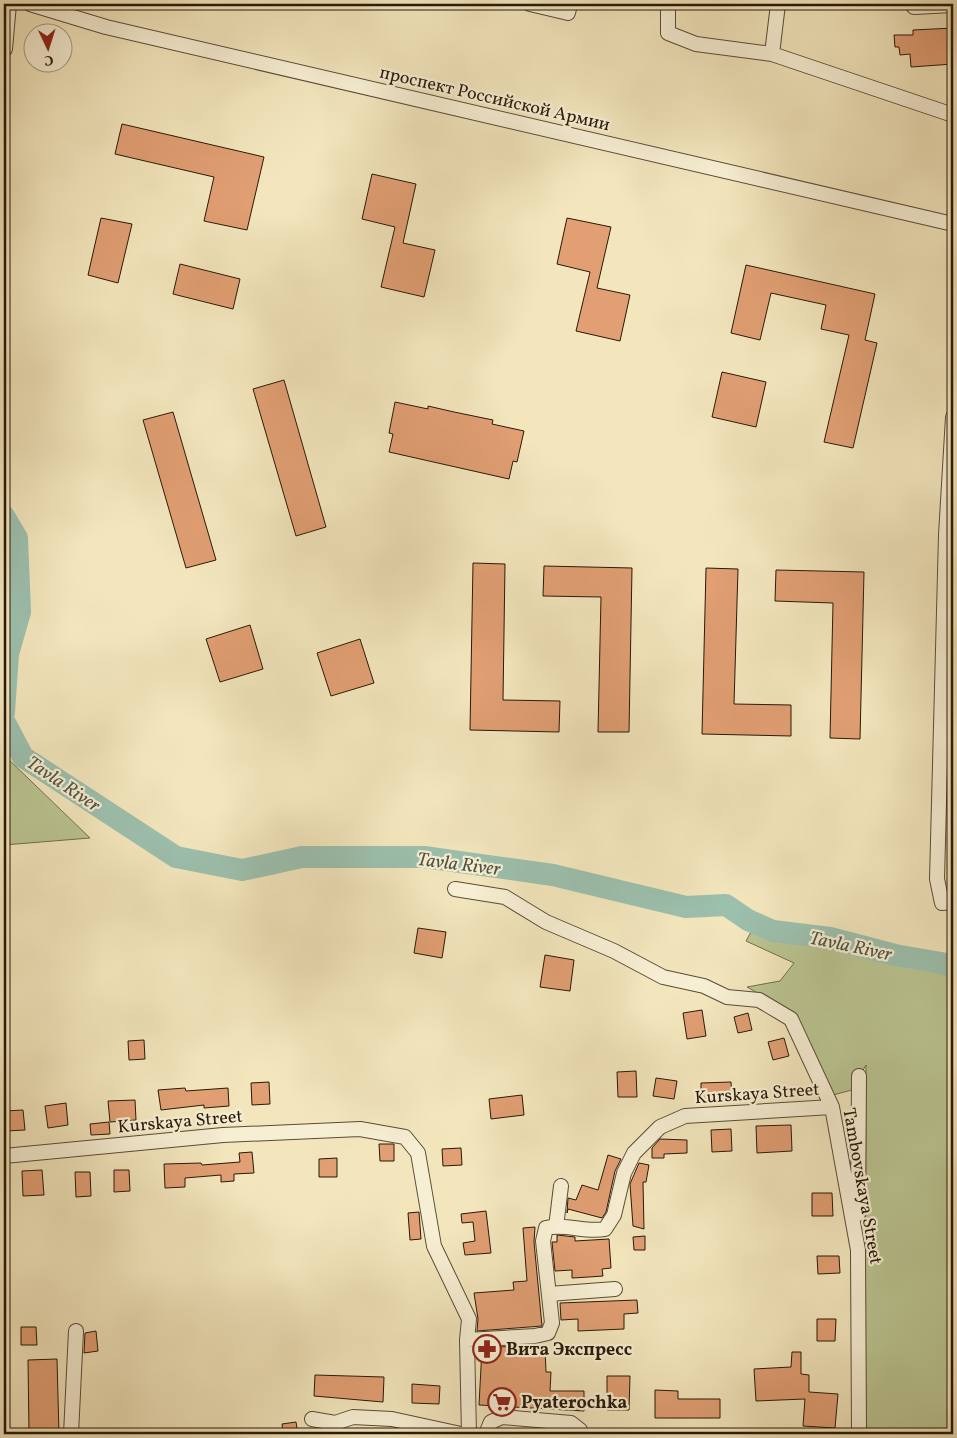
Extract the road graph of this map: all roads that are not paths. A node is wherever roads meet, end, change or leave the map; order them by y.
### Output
1 (9, 4) edge
2 (30, 4) edge
3 (530, 4) edge
4 (570, 4) edge
5 (668, 4) edge
6 (778, 4) edge
7 (953, 5) edge
8 (914, 7) dead end
9 (5, 48) dead end
10 (772, 54) junction
11 (953, 115) edge
12 (953, 224) edge
13 (953, 417) edge
14 (455, 889) dead end
15 (948, 902) edge
16 (859, 1076) dead end
17 (832, 1107) junction
18 (4, 1156) edge
19 (561, 1186) dead end
20 (556, 1227) junction
21 (858, 1250) junction
22 (615, 1289) dead end
23 (549, 1294) junction
24 (76, 1330) dead end
25 (467, 1340) junction
26 (312, 1419) dead end
27 (70, 1434) edge
28 (461, 1434) edge
29 (469, 1434) edge
30 (486, 1434) edge
31 (581, 1434) edge
32 (859, 1434) edge

1 - 9 street
2 - 12 street, проспект Российской Армии
3 - 4 street
5 - 10 street
6 - 10 street
7 - 8 street
10 - 11 street
13 - 15 street
14 - 17 street, Tambovskaya Street
16 - 21 street
17 - 20 street, Kurskaya Street
17 - 21 street, Tambovskaya Street
18 - 25 street, Kurskaya Street
19 - 20 street
20 - 23 street
21 - 32 street, Tambovskaya Street
22 - 23 street
23 - 25 street
24 - 27 street
25 - 29 street, Kurskaya Street
26 - 28 street
30 - 31 street

